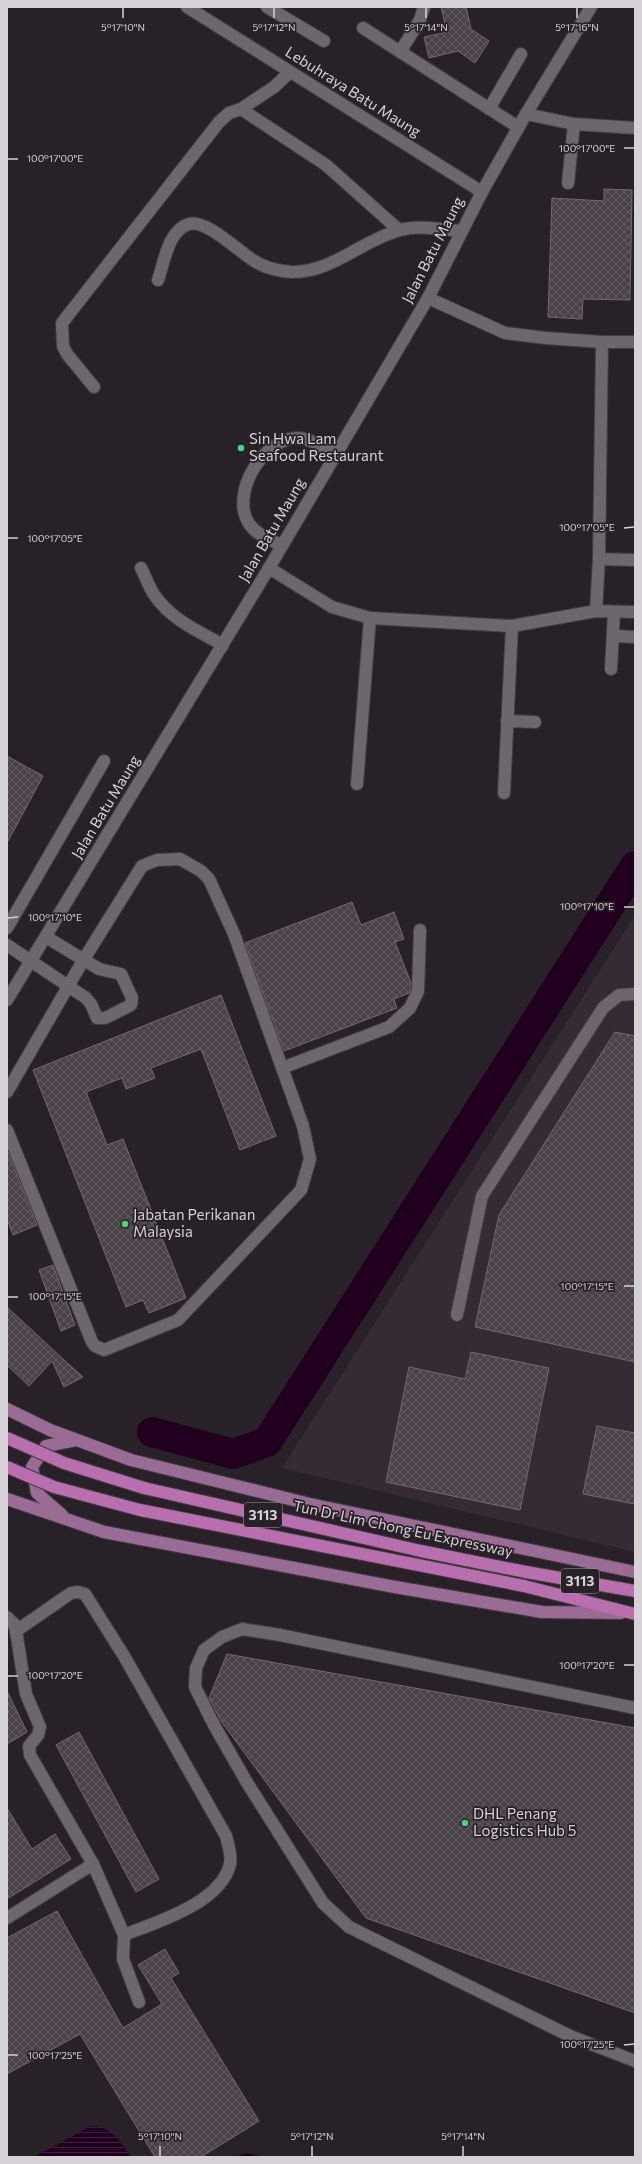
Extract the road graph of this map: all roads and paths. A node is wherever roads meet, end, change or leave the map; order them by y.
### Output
1 (187, 7) edge
2 (267, 7) edge
3 (424, 7) edge
4 (591, 7) edge
5 (363, 28) dead end
6 (324, 41) dead end
7 (400, 52) junction
8 (520, 54) dead end
9 (290, 72) junction
10 (242, 108) junction
11 (489, 109) junction
12 (526, 114) junction
13 (574, 124) junction
14 (518, 127) junction
15 (635, 128) edge
16 (568, 183) dead end
17 (482, 192) junction
18 (399, 230) junction
19 (460, 231) junction
20 (158, 280) dead end
21 (428, 298) junction
22 (602, 342) junction
23 (635, 342) edge
24 (94, 387) dead end
25 (336, 454) junction
26 (281, 545) junction
27 (599, 559) junction
28 (635, 560) edge
29 (141, 568) dead end
30 (269, 568) junction
31 (596, 611) junction
32 (614, 612) junction
33 (635, 612) edge
34 (370, 618) junction
35 (512, 626) junction
36 (613, 636) junction
37 (635, 637) edge
38 (222, 645) junction
39 (611, 669) dead end
40 (507, 721) junction
41 (535, 722) dead end
42 (104, 761) dead end
43 (357, 784) dead end
44 (504, 793) dead end
45 (7, 928) edge
46 (420, 930) dead end
47 (46, 937) junction
48 (7, 945) edge
49 (84, 959) junction
50 (31, 961) junction
51 (69, 985) junction
52 (635, 994) edge
53 (7, 1000) edge
54 (282, 1068) junction
55 (7, 1092) edge
56 (7, 1130) edge
57 (457, 1315) dead end
58 (7, 1409) edge
59 (7, 1438) edge
60 (77, 1440) junction
61 (7, 1467) edge
62 (7, 1499) edge
63 (68, 1519) junction
64 (635, 1572) edge
65 (635, 1591) edge
66 (633, 1613) edge
67 (7, 1617) edge
68 (16, 1631) junction
69 (635, 1708) edge
70 (93, 1864) junction
71 (7, 1918) edge
72 (124, 1935) junction
73 (139, 2002) dead end
74 (635, 2061) edge

1 - 9 street, Lebuhraya Batu Maung
2 - 6 street
3 - 7 street
4 - 12 street, Jalan Batu Maung
5 - 7 street
7 - 11 street
8 - 11 street
9 - 10 street
9 - 17 street, Lebuhraya Batu Maung
10 - 18 street
10 - 24 street
11 - 14 street
12 - 13 street
12 - 14 street, Jalan Batu Maung
13 - 15 street
13 - 16 street
14 - 17 street, Jalan Batu Maung
17 - 19 street, Jalan Batu Maung
18 - 19 street
18 - 20 street
19 - 21 street, Jalan Batu Maung
21 - 22 street
21 - 25 street, Jalan Batu Maung
22 - 23 street
22 - 27 street
25 - 26 street, Jalan Batu Maung
25 - 26 street
26 - 30 street, Jalan Batu Maung
27 - 28 street
27 - 31 street
29 - 38 street
30 - 34 street
30 - 38 street, Jalan Batu Maung
31 - 32 street
31 - 35 street
32 - 33 street
32 - 36 street
34 - 35 street
34 - 43 street
35 - 40 street
36 - 37 street
36 - 39 street
38 - 47 street, Jalan Batu Maung
40 - 41 street
40 - 44 street
42 - 45 street
46 - 54 street
47 - 49 street
47 - 50 street, Jalan Batu Maung
48 - 50 street
49 - 51 street
49 - 51 street
49 - 54 street
50 - 51 street
50 - 53 street, Jalan Batu Maung
51 - 55 street
52 - 57 street
54 - 56 street
58 - 60 main road
59 - 65 highway, Tun Dr Lim Chong Eu Expressway / 3113, bridge
60 - 63 main road
60 - 64 main road
61 - 66 highway, Tun Dr Lim Chong Eu Expressway / 3113, bridge
62 - 63 main road
63 - 66 main road
67 - 68 street
68 - 70 street
68 - 72 street
69 - 74 street
70 - 71 street
70 - 72 street
72 - 73 street

